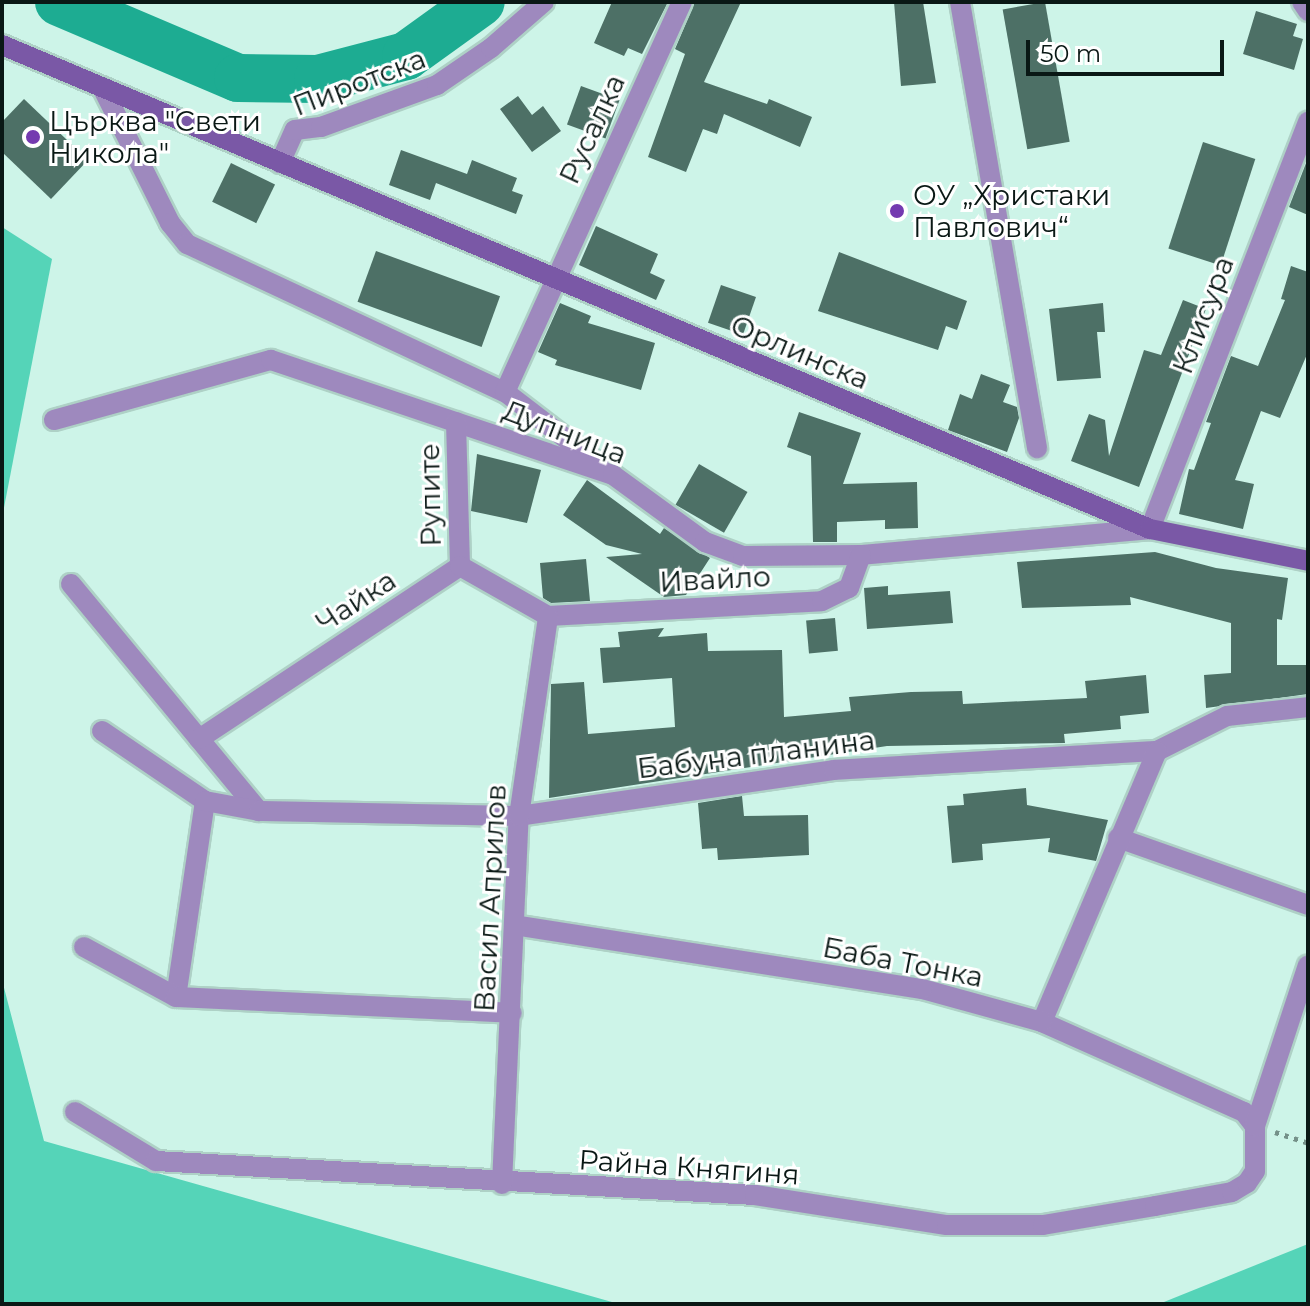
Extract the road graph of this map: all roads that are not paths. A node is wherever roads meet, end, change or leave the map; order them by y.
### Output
1 (544, 2) edge
2 (682, 2) edge
3 (960, 2) edge
4 (1302, 2) edge
5 (1308, 11) edge
6 (2, 45) edge
7 (102, 87) junction
8 (1308, 122) edge
9 (280, 163) junction
10 (552, 279) junction
11 (505, 392) junction
12 (54, 420) dead end
13 (456, 422) junction
14 (1037, 448) dead end
15 (613, 475) junction
16 (1150, 529) junction
17 (861, 555) junction
18 (1308, 561) edge
19 (460, 566) junction
20 (71, 584) dead end
21 (548, 616) junction
22 (1308, 707) edge
23 (102, 731) dead end
24 (199, 739) junction
25 (1157, 751) junction
26 (205, 801) junction
27 (259, 811) junction
28 (519, 816) junction
29 (1118, 838) junction
30 (1308, 905) edge
31 (515, 925) junction
32 (84, 947) dead end
33 (1308, 965) edge
34 (1304, 988) edge
35 (176, 997) junction
36 (512, 1013) junction
37 (1042, 1022) junction
38 (75, 1112) dead end
39 (1255, 1126) junction
40 (502, 1184) junction

1 - 9 street, Пиротска
2 - 10 street, Русалка
3 - 14 street
4 - 5 street
6 - 7 street, Орлинска
7 - 9 street, Орлинска
7 - 11 street
8 - 16 street, Клисура
9 - 10 street, Орлинска
10 - 11 street, Русалка
10 - 16 street, Орлинска
11 - 15 street
12 - 13 street, Дупница
13 - 15 street, Дупница
13 - 19 street, Рупите
15 - 17 street, Дупница
16 - 17 street, Дупница
16 - 18 street, Орлинска
17 - 21 street, Ивайло
19 - 21 street
19 - 24 street, Чайка
20 - 24 street
21 - 28 street, Васил Априлов
22 - 25 street, Бабуна планина
23 - 26 street
24 - 27 street
25 - 28 street, Бабуна планина
25 - 29 street
26 - 27 street, Бабуна планина
26 - 35 street
27 - 28 street, Бабуна планина
28 - 31 street, Васил Априлов
29 - 30 street
29 - 37 street
31 - 36 street, Васил Априлов
31 - 37 street, Баба Тонка
32 - 35 street
33 - 34 street, Райна Княгиня
34 - 39 street, Райна Княгиня
35 - 36 street
36 - 40 street, Васил Априлов
37 - 39 street, Баба Тонка
38 - 40 street, Райна Княгиня
39 - 40 street, Райна Княгиня

